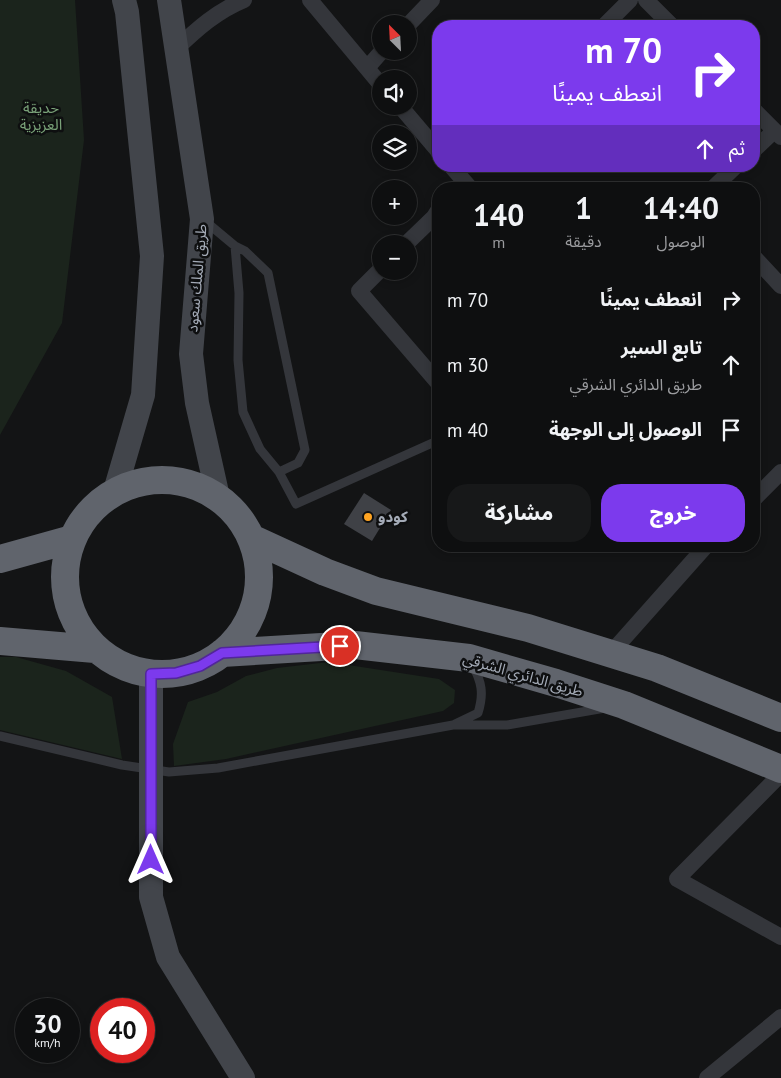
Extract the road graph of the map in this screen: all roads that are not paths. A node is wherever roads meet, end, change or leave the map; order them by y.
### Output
1 (124, 0) edge
2 (169, 0) edge
3 (244, 0) edge
4 (310, 0) edge
5 (432, 0) edge
6 (630, 0) edge
7 (646, 0) edge
8 (418, 15) edge
9 (610, 20) edge
10 (666, 20) edge
11 (176, 49) junction
12 (374, 60) edge
13 (367, 68) junction
14 (372, 74) edge
15 (408, 115) edge
16 (760, 116) edge
17 (778, 134) edge
18 (432, 144) edge
19 (760, 146) edge
20 (730, 172) edge
21 (719, 182) edge
22 (202, 219) junction
23 (432, 219) edge
24 (415, 235) edge
25 (235, 246) junction
26 (760, 263) edge
27 (372, 278) edge
28 (781, 286) edge
29 (432, 376) edge
30 (432, 443) edge
31 (279, 472) junction
32 (781, 472) edge
33 (115, 492) junction
34 (760, 493) edge
35 (218, 497) junction
36 (251, 538) junction
37 (72, 539) junction
38 (701, 552) edge
39 (0, 559) edge
40 (0, 641) edge
41 (96, 649) junction
42 (222, 653) junction
43 (610, 654) junction
44 (469, 658) junction
45 (151, 674) junction
46 (624, 705) junction
47 (781, 718) edge
48 (452, 725) junction
49 (0, 736) edge
50 (151, 769) junction
51 (781, 769) edge
52 (781, 774) edge
53 (781, 937) edge
54 (781, 1017) edge
55 (243, 1078) edge
56 (707, 1078) edge

1 - 33 street
2 - 11 street, طريق الملك سعود
3 - 11 street
4 - 13 street
5 - 8 street
6 - 9 street
7 - 10 street
11 - 22 street, طريق الملك سعود
12 - 13 street
13 - 14 street
15 - 18 street
16 - 17 street
17 - 19 street
20 - 21 street
22 - 25 lane
22 - 35 street, طريق الملك سعود
23 - 24 street
25 - 31 lane
25 - 31 lane
26 - 28 street
27 - 29 street
30 - 31 lane
32 - 34 street
33 - 35 highway
33 - 37 highway
35 - 36 highway
36 - 42 highway
36 - 43 highway
37 - 39 highway
37 - 41 highway
38 - 43 street
40 - 41 highway
41 - 45 highway
42 - 44 highway, طريق الدائري الشرقي
42 - 45 highway
43 - 47 highway
44 - 46 highway, طريق الدائري الشرقي
44 - 48 lane
45 - 50 street
46 - 48 lane
46 - 51 highway, طريق الدائري الشرقي
48 - 50 lane
49 - 50 lane
50 - 55 street
52 - 53 street
54 - 56 street

